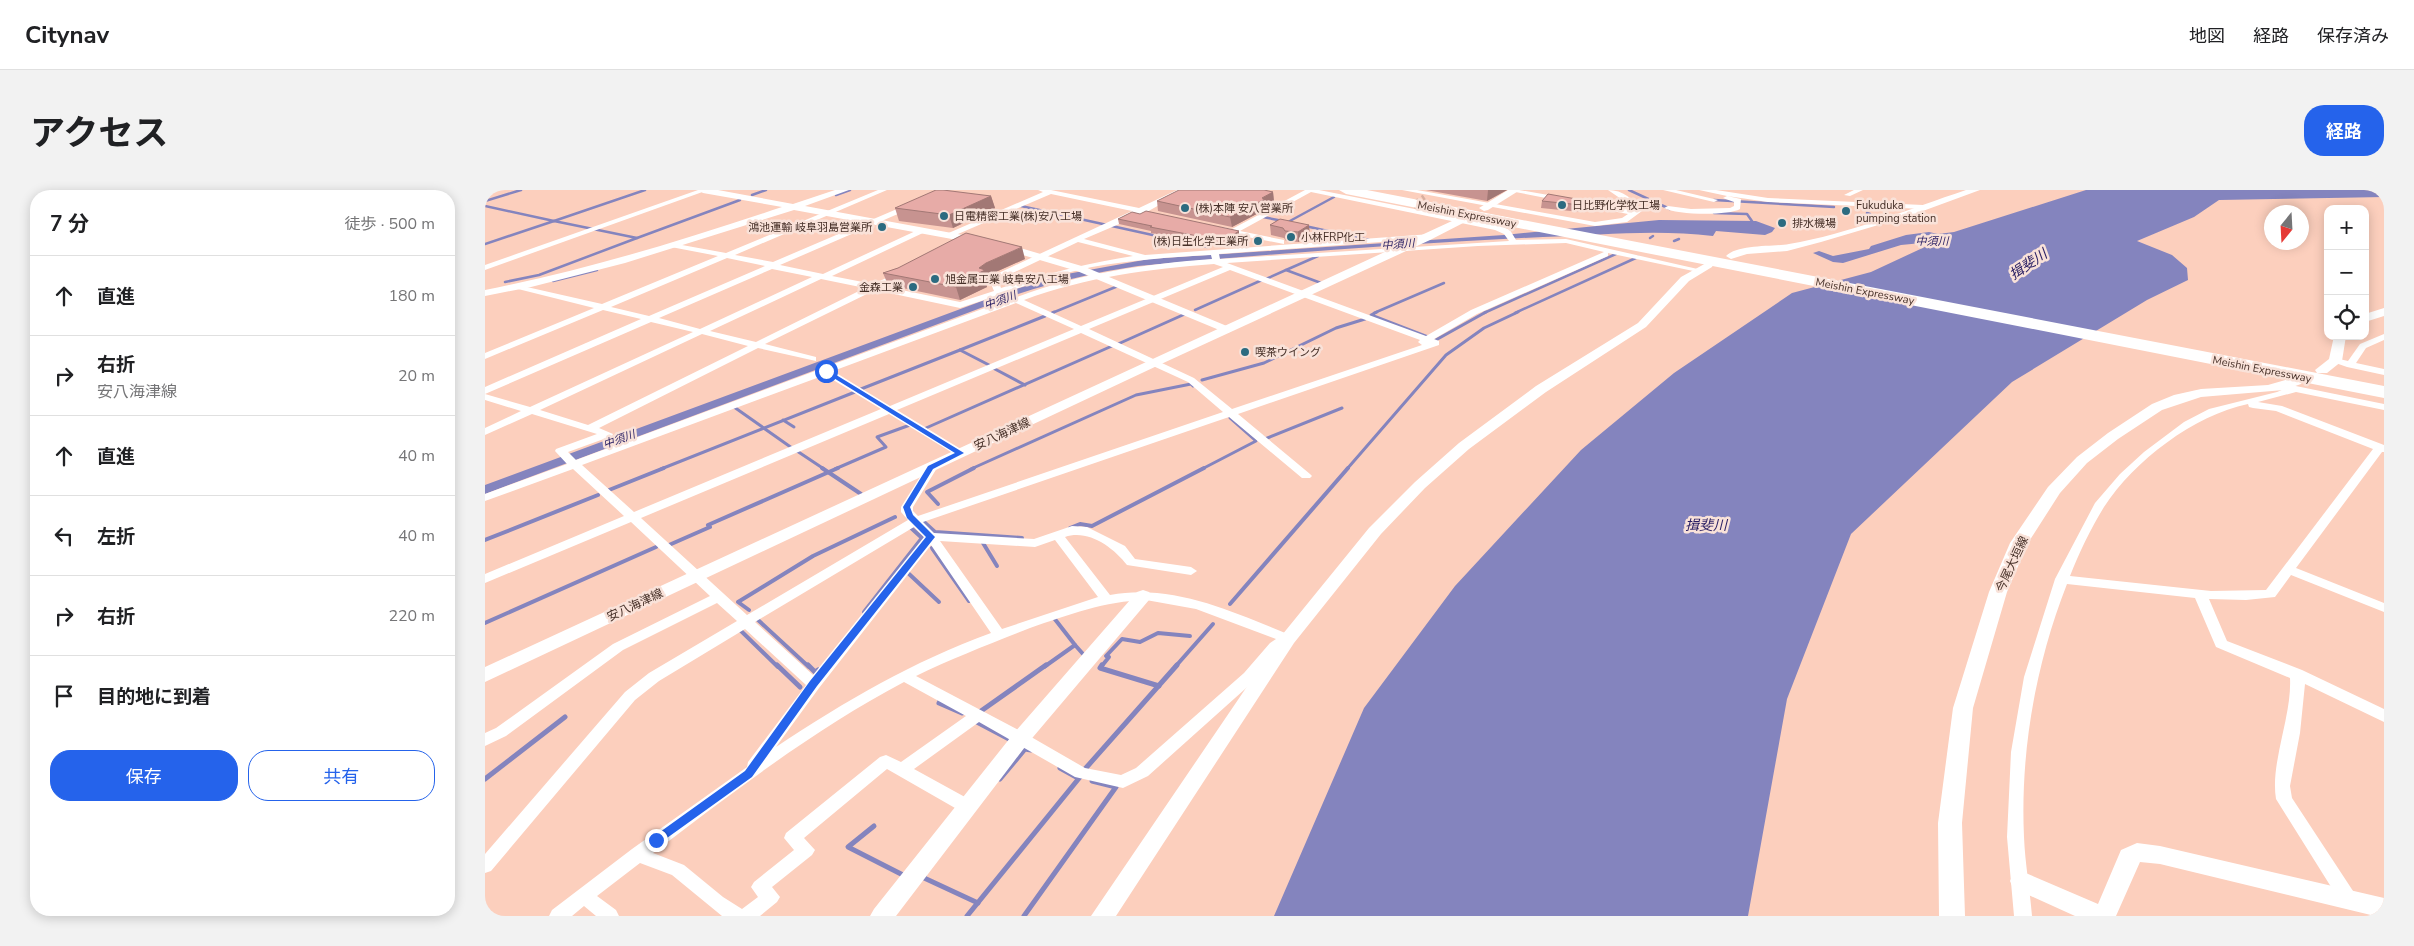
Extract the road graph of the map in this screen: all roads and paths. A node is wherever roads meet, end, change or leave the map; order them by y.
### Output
1 (704, 190) edge
2 (845, 190) edge
3 (884, 190) edge
4 (1041, 190) edge
5 (1183, 190) edge
6 (1310, 190) edge
7 (1346, 190) edge
8 (1370, 190) edge
9 (1405, 190) edge
10 (1514, 190) edge
11 (1611, 190) edge
12 (1666, 190) edge
13 (1702, 190) edge
14 (1860, 190) edge
15 (1975, 190) edge
16 (1053, 191) edge
17 (1711, 192) junction
18 (1848, 195) dead end
19 (921, 201) edge
20 (1738, 203) junction
21 (1486, 206) junction
22 (793, 207) junction
23 (1923, 207) junction
24 (1668, 208) dead end
25 (1823, 208) dead end
26 (1867, 209) dead end
27 (1139, 211) junction
28 (829, 213) junction
29 (1148, 213) edge
30 (1635, 213) junction
31 (1463, 219) junction
32 (875, 221) junction
33 (1214, 228) edge
34 (922, 230) junction
35 (1232, 232) junction
36 (948, 234) junction
37 (1429, 237) junction
38 (970, 239) junction
39 (1078, 240) junction
40 (1514, 243) junction
41 (674, 245) junction
42 (1296, 246) junction
43 (953, 248) edge
44 (1403, 249) junction
45 (1605, 254) dead end
46 (727, 255) junction
47 (1041, 256) junction
48 (1731, 256) dead end
49 (1145, 257) junction
50 (1216, 258) junction
51 (773, 265) junction
52 (1230, 267) junction
53 (485, 268) edge
54 (1080, 268) junction
55 (1703, 268) joint
56 (1765, 269) junction
57 (908, 270) edge
58 (1098, 275) junction
59 (822, 276) junction
60 (521, 287) junction
61 (873, 287) junction
62 (999, 292) junction
63 (485, 293) edge
64 (1304, 294) junction
65 (1154, 298) junction
66 (1015, 299) junction
67 (601, 307) junction
68 (2384, 312) edge
69 (2369, 317) edge
70 (650, 319) junction
71 (1228, 328) junction
72 (1081, 329) junction
73 (701, 332) junction
74 (2384, 337) edge
75 (1428, 340) junction
76 (2339, 340) edge
77 (757, 345) junction
78 (485, 356) edge
79 (813, 359) dead end
80 (2232, 360) junction
81 (2335, 361) junction
82 (1154, 362) junction
83 (2350, 365) junction
84 (2322, 370) dead end
85 (826, 371) junction
86 (2384, 372) edge
87 (2291, 386) junction
88 (2384, 386) edge
89 (485, 392) edge
90 (2384, 392) edge
91 (485, 397) edge
92 (2228, 405) junction
93 (2384, 408) edge
94 (890, 409) junction
95 (531, 411) junction
96 (1227, 411) junction
97 (591, 428) junction
98 (485, 432) edge
99 (2382, 448) edge
100 (960, 453) junction
101 (573, 464) junction
102 (931, 468) junction
103 (1306, 476) dead end
104 (485, 498) edge
105 (632, 517) junction
106 (912, 519) junction
107 (1057, 535) junction
108 (931, 537) junction
109 (2289, 570) junction
110 (1191, 571) dead end
111 (696, 577) junction
112 (485, 579) edge
113 (2061, 579) junction
114 (2200, 594) junction
115 (720, 596) junction
116 (1143, 596) junction
117 (1106, 599) junction
118 (2384, 608) edge
119 (747, 622) junction
120 (999, 634) junction
121 (1288, 639) junction
122 (2297, 674) junction
123 (485, 675) edge
124 (904, 676) junction
125 (814, 684) junction
126 (979, 715) junction
127 (2384, 716) edge
128 (1021, 738) junction
129 (485, 740) edge
130 (902, 769) junction
131 (749, 774) junction
132 (968, 807) junction
133 (638, 854) junction
134 (485, 866) edge
135 (2021, 881) junction
136 (584, 896) junction
137 (2349, 900) junction
138 (2384, 908) edge
139 (559, 916) edge
140 (609, 916) edge
141 (737, 916) edge
142 (747, 916) edge
143 (882, 916) edge
144 (1103, 916) edge
145 (1952, 916) edge
146 (2023, 916) edge
147 (2100, 916) edge
148 (2105, 916) edge

1 - 22 street
1 - 53 street
2 - 22 street
3 - 28 street
4 - 16 street
5 - 27 street
6 - 31 street
6 - 35 street
7 - 56 highway, Meishin Expressway
8 - 56 highway, Meishin Expressway
9 - 21 street
10 - 21 main road
10 - 30 street
11 - 30 street
12 - 20 street
13 - 17 street
14 - 18 street
15 - 23 street
16 - 27 street
16 - 36 street
17 - 20 street
17 - 23 street
19 - 32 street
20 - 24 street
20 - 25 street
21 - 30 street
22 - 28 street
22 - 41 street
23 - 26 street
23 - 48 street
27 - 29 street
27 - 39 street
28 - 32 street
28 - 46 street
31 - 37 main road, 安八海津線
31 - 40 street
32 - 34 street
32 - 51 street
33 - 35 street
34 - 36 street
34 - 59 street
35 - 42 street
36 - 38 street
37 - 42 street
37 - 44 main road, 安八海津線
38 - 43 street
38 - 47 street
39 - 47 street
39 - 49 street
40 - 44 street
40 - 55 street
41 - 46 street
41 - 60 street
42 - 49 street
44 - 50 street
44 - 64 main road, 安八海津線
45 - 75 street
46 - 51 street
46 - 67 street
47 - 54 street
47 - 62 street
49 - 54 street
50 - 52 street
50 - 58 street
51 - 59 street
51 - 70 street
52 - 64 street
52 - 65 street
54 - 58 street
54 - 62 street
55 - 121 street
56 - 80 highway, Meishin Expressway
57 - 61 street
58 - 65 street
58 - 66 street
59 - 61 street
59 - 73 street
60 - 63 street
60 - 67 street
61 - 62 street
61 - 77 street
62 - 66 street
64 - 71 main road, 安八海津線
64 - 75 street
65 - 71 street
65 - 72 street
66 - 72 street
66 - 85 street
67 - 70 street
67 - 78 street
68 - 69 main road
70 - 73 street
70 - 89 street
71 - 82 main road, 安八海津線
72 - 82 street
72 - 94 street
73 - 77 street
73 - 95 street
74 - 83 street
75 - 96 street
76 - 81 main road
77 - 79 street
77 - 97 street
80 - 88 highway, Meishin Expressway
80 - 90 highway, Meishin Expressway
81 - 83 street
81 - 84 main road
82 - 96 street
82 - 100 main road, 安八海津線
83 - 86 street
85 - 94 street
85 - 101 street
87 - 92 street
87 - 93 street
87 - 145 main road, 今尾大垣線
91 - 95 street
92 - 99 street
92 - 113 street
94 - 100 street
94 - 105 street
95 - 97 street
95 - 98 street
96 - 103 street
96 - 106 street
97 - 101 street
99 - 109 street
100 - 102 main road, 安八海津線
101 - 104 street
101 - 105 street
102 - 106 street
102 - 111 main road, 安八海津線
105 - 111 street
105 - 112 street
106 - 108 street
106 - 119 street
107 - 108 street
107 - 110 street
107 - 117 street
108 - 120 street
108 - 125 street
109 - 114 street
109 - 118 street
111 - 115 street
111 - 123 main road, 安八海津線
113 - 114 street
113 - 135 street
114 - 122 street
115 - 119 street
115 - 129 street
116 - 117 street
116 - 121 street
116 - 128 street
117 - 120 street
119 - 125 street
119 - 134 street
120 - 124 street
121 - 128 street
121 - 144 street
122 - 127 street
122 - 137 street
124 - 126 street
124 - 131 street
125 - 131 street
126 - 128 street
126 - 130 street
128 - 132 street
130 - 132 street
130 - 142 street
131 - 133 street
132 - 143 street
133 - 136 street
133 - 141 street
135 - 146 street
135 - 147 street
136 - 139 street
136 - 140 street
137 - 138 street
137 - 148 street

